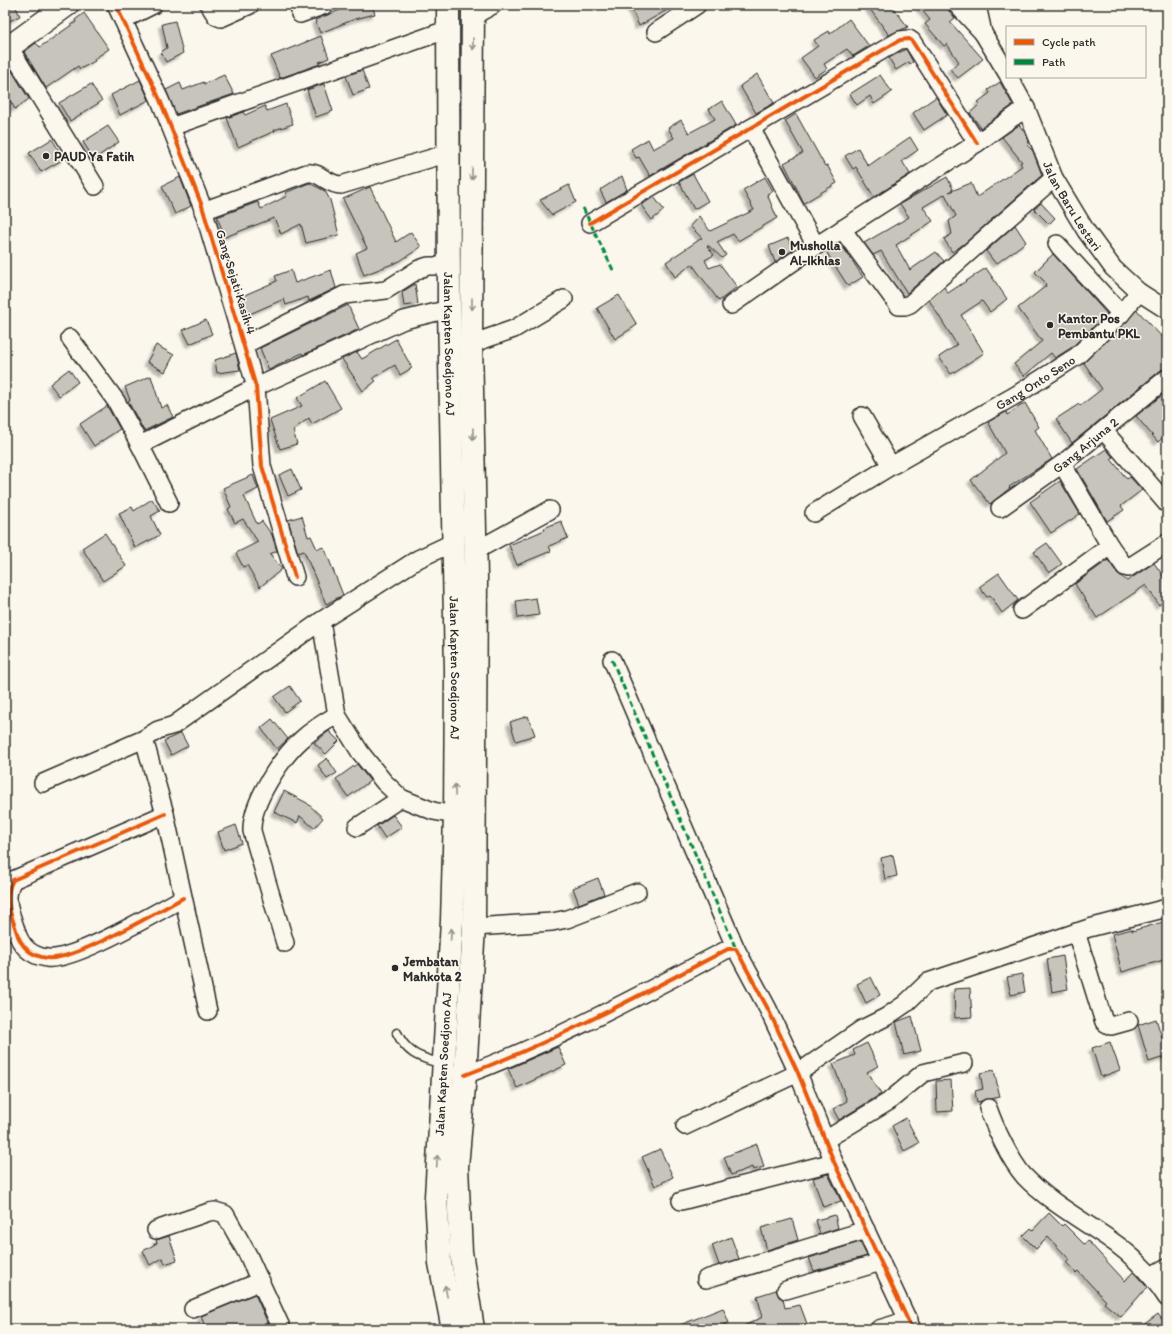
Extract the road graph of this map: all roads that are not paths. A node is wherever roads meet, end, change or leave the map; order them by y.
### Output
1 (67, 5) edge
2 (116, 5) edge
3 (153, 5) edge
4 (208, 5) edge
5 (250, 5) edge
6 (325, 5) edge
7 (448, 5) edge
8 (493, 5) edge
9 (697, 5) edge
10 (957, 5) edge
11 (977, 5) edge
12 (473, 10) edge
13 (300, 14) dead end
14 (123, 20) junction
15 (449, 29) junction
16 (656, 32) dead end
17 (983, 33) junction
18 (7, 48) edge
19 (1006, 71) edge
20 (1010, 78) edge
21 (1026, 108) junction
22 (170, 127) junction
23 (751, 128) junction
24 (977, 143) junction
25 (449, 153) junction
26 (1054, 178) junction
27 (95, 186) dead end
28 (203, 211) junction
29 (590, 223) dead end
30 (842, 229) junction
31 (1057, 244) dead end
32 (816, 246) junction
33 (449, 266) junction
34 (1139, 292) junction
35 (564, 299) dead end
36 (731, 306) dead end
37 (449, 309) junction
38 (1167, 310) edge
39 (1121, 314) junction
40 (70, 338) dead end
41 (471, 344) junction
42 (244, 345) junction
43 (1167, 378) edge
44 (256, 387) junction
45 (862, 416) dead end
46 (1104, 431) junction
47 (140, 445) junction
48 (1062, 464) junction
49 (890, 466) junction
50 (169, 503) dead end
51 (1167, 504) edge
52 (1000, 508) dead end
53 (550, 510) dead end
54 (814, 513) dead end
55 (452, 543) junction
56 (1167, 543) edge
57 (1110, 546) junction
58 (476, 551) junction
59 (295, 577) dead end
60 (476, 578) junction
61 (453, 580) junction
62 (1022, 610) dead end
63 (321, 621) junction
64 (612, 660) dead end
65 (337, 715) junction
66 (144, 740) junction
67 (44, 783) dead end
68 (401, 798) junction
69 (165, 814) junction
70 (455, 815) junction
71 (357, 827) dead end
72 (637, 892) dead end
73 (184, 898) junction
74 (1167, 908) edge
75 (474, 927) junction
76 (1076, 932) junction
77 (285, 943) dead end
78 (736, 949) junction
79 (208, 1011) dead end
80 (1129, 1021) dead end
81 (398, 1033) dead end
82 (964, 1063) dead end
83 (442, 1064) junction
84 (798, 1073) junction
85 (465, 1075) junction
86 (988, 1108) dead end
87 (685, 1126) dead end
88 (825, 1140) junction
89 (834, 1162) junction
90 (680, 1201) dead end
91 (156, 1230) dead end
92 (866, 1230) junction
93 (881, 1262) junction
94 (1167, 1267) edge
95 (1151, 1276) junction
96 (706, 1279) dead end
97 (261, 1281) junction
98 (786, 1290) dead end
99 (1167, 1298) edge
100 (193, 1309) dead end
101 (910, 1325) edge
102 (282, 1329) edge
103 (453, 1329) edge
104 (473, 1329) edge
105 (879, 1329) edge

1 - 18 main road
2 - 14 street, Gang Sejati Kasih 4
3 - 14 street
4 - 5 street
6 - 13 street
7 - 15 main road, Jalan Kapten Soedjono AJ
8 - 12 street
9 - 16 street
10 - 17 street
11 - 17 street
12 -> 41 main road, Jalan Kapten Soedjono AJ
14 - 22 street, Gang Sejati Kasih 4
15 - 22 street
15 - 25 main road, Jalan Kapten Soedjono AJ
17 - 19 street
18 - 27 street
20 - 21 street, Jalan Baru Lestari
21 - 24 street
21 - 26 street, Jalan Baru Lestari
22 - 28 street, Gang Sejati Kasih 4
23 - 24 street
23 - 29 street
23 - 32 street
24 - 30 street
25 - 28 street
25 - 33 main road, Jalan Kapten Soedjono AJ
26 - 30 street
26 - 34 street, Jalan Baru Lestari
28 - 42 street, Gang Sejati Kasih 4
30 - 32 street
31 - 39 street
32 - 36 street
33 - 37 main road, Jalan Kapten Soedjono AJ
33 - 42 street
34 - 38 street, Jalan Baru Lestari
34 - 39 street, Gang Onto Seno
35 - 41 street
37 - 44 street
37 - 55 main road, Jalan Kapten Soedjono AJ
39 - 49 street, Gang Onto Seno
40 - 47 street
41 -> 58 main road, Jalan Kapten Soedjono AJ
42 - 44 street, Gang Sejati Kasih 4
43 - 46 street, Gang Arjuna 2
44 - 47 street
44 - 59 street, Gang Sejati Kasih 4
45 - 49 street
46 - 48 street, Gang Arjuna 2
46 - 51 street
47 - 50 street
48 - 52 street, Gang Arjuna 2
48 - 57 street
49 - 54 street, Gang Onto Seno
53 - 58 street
55 - 61 main road, Jalan Kapten Soedjono AJ
55 - 63 street
56 - 57 street
57 - 62 street
58 - 60 main road, Jalan Kapten Soedjono AJ
60 - 61 main road
60 - 75 main road, Jalan Kapten Soedjono AJ
70 -> 61 main road, Jalan Kapten Soedjono AJ
63 - 65 street
63 - 66 street
64 - 78 street
65 - 68 street
65 - 77 street
66 - 67 street
66 - 69 street
68 - 70 street
68 - 71 street
69 - 73 street
69 - 73 street
83 -> 70 main road, Jalan Kapten Soedjono AJ
72 - 75 street
73 - 79 street
74 - 76 street
75 - 85 main road, Jalan Kapten Soedjono AJ
76 - 80 street
76 - 84 street
78 - 84 street
78 - 85 street
81 - 83 lane
82 - 88 street
103 -> 83 main road, Jalan Kapten Soedjono AJ
84 - 87 street
84 - 88 street
85 - 104 main road, Jalan Kapten Soedjono AJ
86 - 95 street
88 - 89 street
89 - 90 street
89 - 92 street
91 - 97 street
92 - 93 street
92 - 96 street
93 - 98 street
93 - 101 street
94 - 95 street
95 - 99 street
97 - 100 street
97 - 102 street
101 - 105 street

